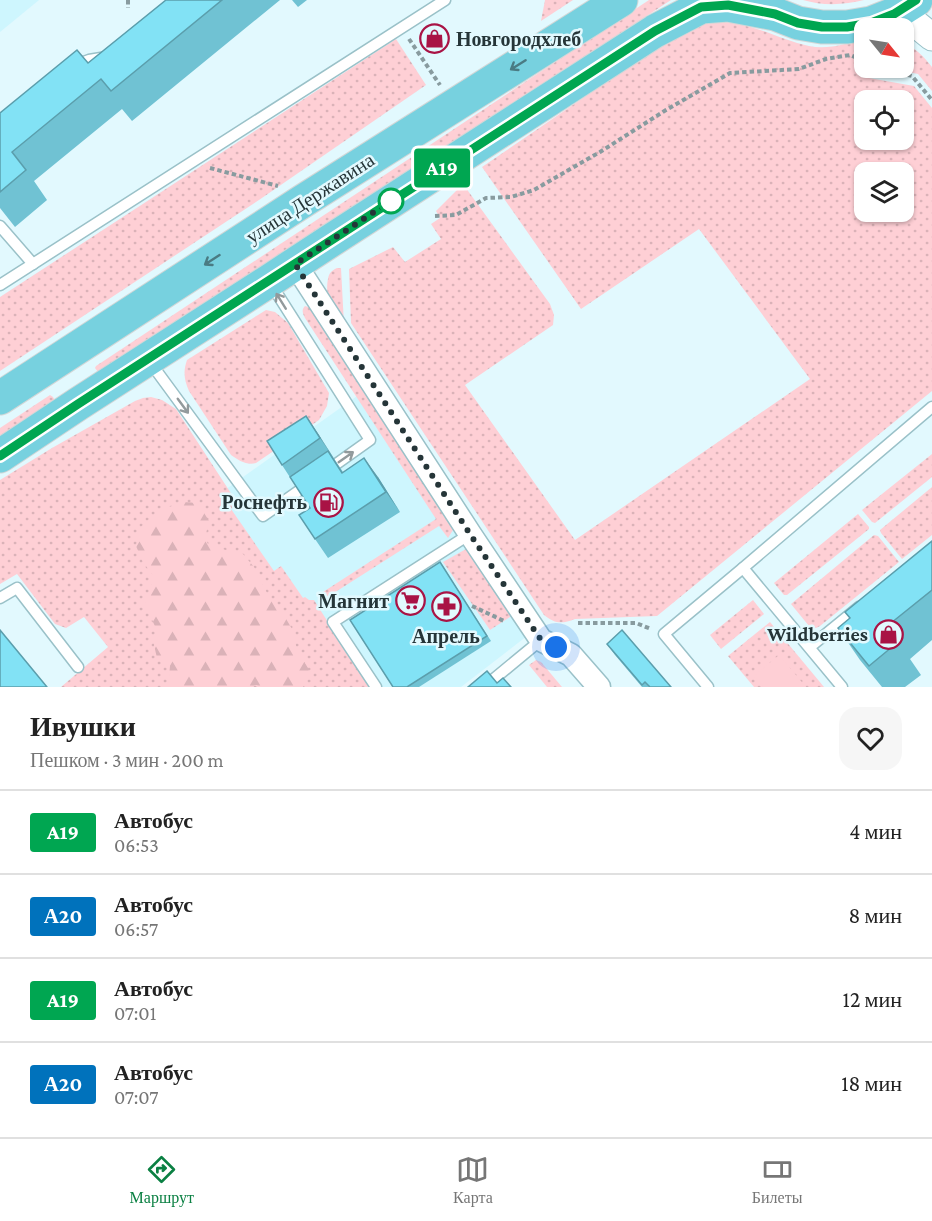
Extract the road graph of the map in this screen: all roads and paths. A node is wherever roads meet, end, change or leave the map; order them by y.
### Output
1 (128, 0) edge
2 (445, 0) edge
3 (621, 0) edge
4 (763, 7) edge
5 (905, 7) edge
6 (128, 8) dead end
7 (401, 28) junction
8 (932, 37) edge
9 (116, 56) edge
10 (854, 57) edge
11 (68, 70) edge
12 (914, 78) edge
13 (440, 86) dead end
14 (932, 100) edge
15 (191, 162) junction
16 (286, 186) dead end
17 (435, 216) dead end
18 (0, 226) edge
19 (33, 264) junction
20 (282, 272) junction
21 (0, 285) edge
22 (148, 359) junction
23 (52, 364) junction
24 (0, 398) edge
25 (78, 404) junction
26 (932, 407) edge
27 (0, 456) edge
28 (470, 534) junction
29 (743, 568) junction
30 (872, 597) edge
31 (0, 598) edge
32 (472, 606) dead end
33 (510, 623) dead end
34 (578, 623) dead end
35 (664, 634) junction
36 (541, 640) junction
37 (810, 647) junction
38 (78, 667) dead end
39 (376, 687) edge
40 (484, 687) edge
41 (599, 687) edge
42 (708, 687) edge
43 (842, 687) edge

1 - 6 path
2 - 7 lane
3 -> 23 main road, улица Державина
4 - 5 main road
4 - 20 main road
5 - 8 street
7 - 13 path
7 - 15 lane
9 - 11 lane
10 - 17 path
12 - 14 path
15 - 16 path
15 - 19 lane
18 - 19 lane
19 - 21 lane
20 - 22 main road
22 -> 20 lane
20 - 28 street
22 - 25 main road
23 - 24 main road, улица Державина
23 - 25 main road
25 - 27 main road
26 - 29 lane
28 - 36 street
28 - 39 lane
29 - 35 lane
29 - 37 lane
30 - 37 lane
31 - 38 lane
32 - 33 path
34 - 35 path
35 - 42 lane
36 - 40 lane
36 - 41 street
37 - 43 lane

